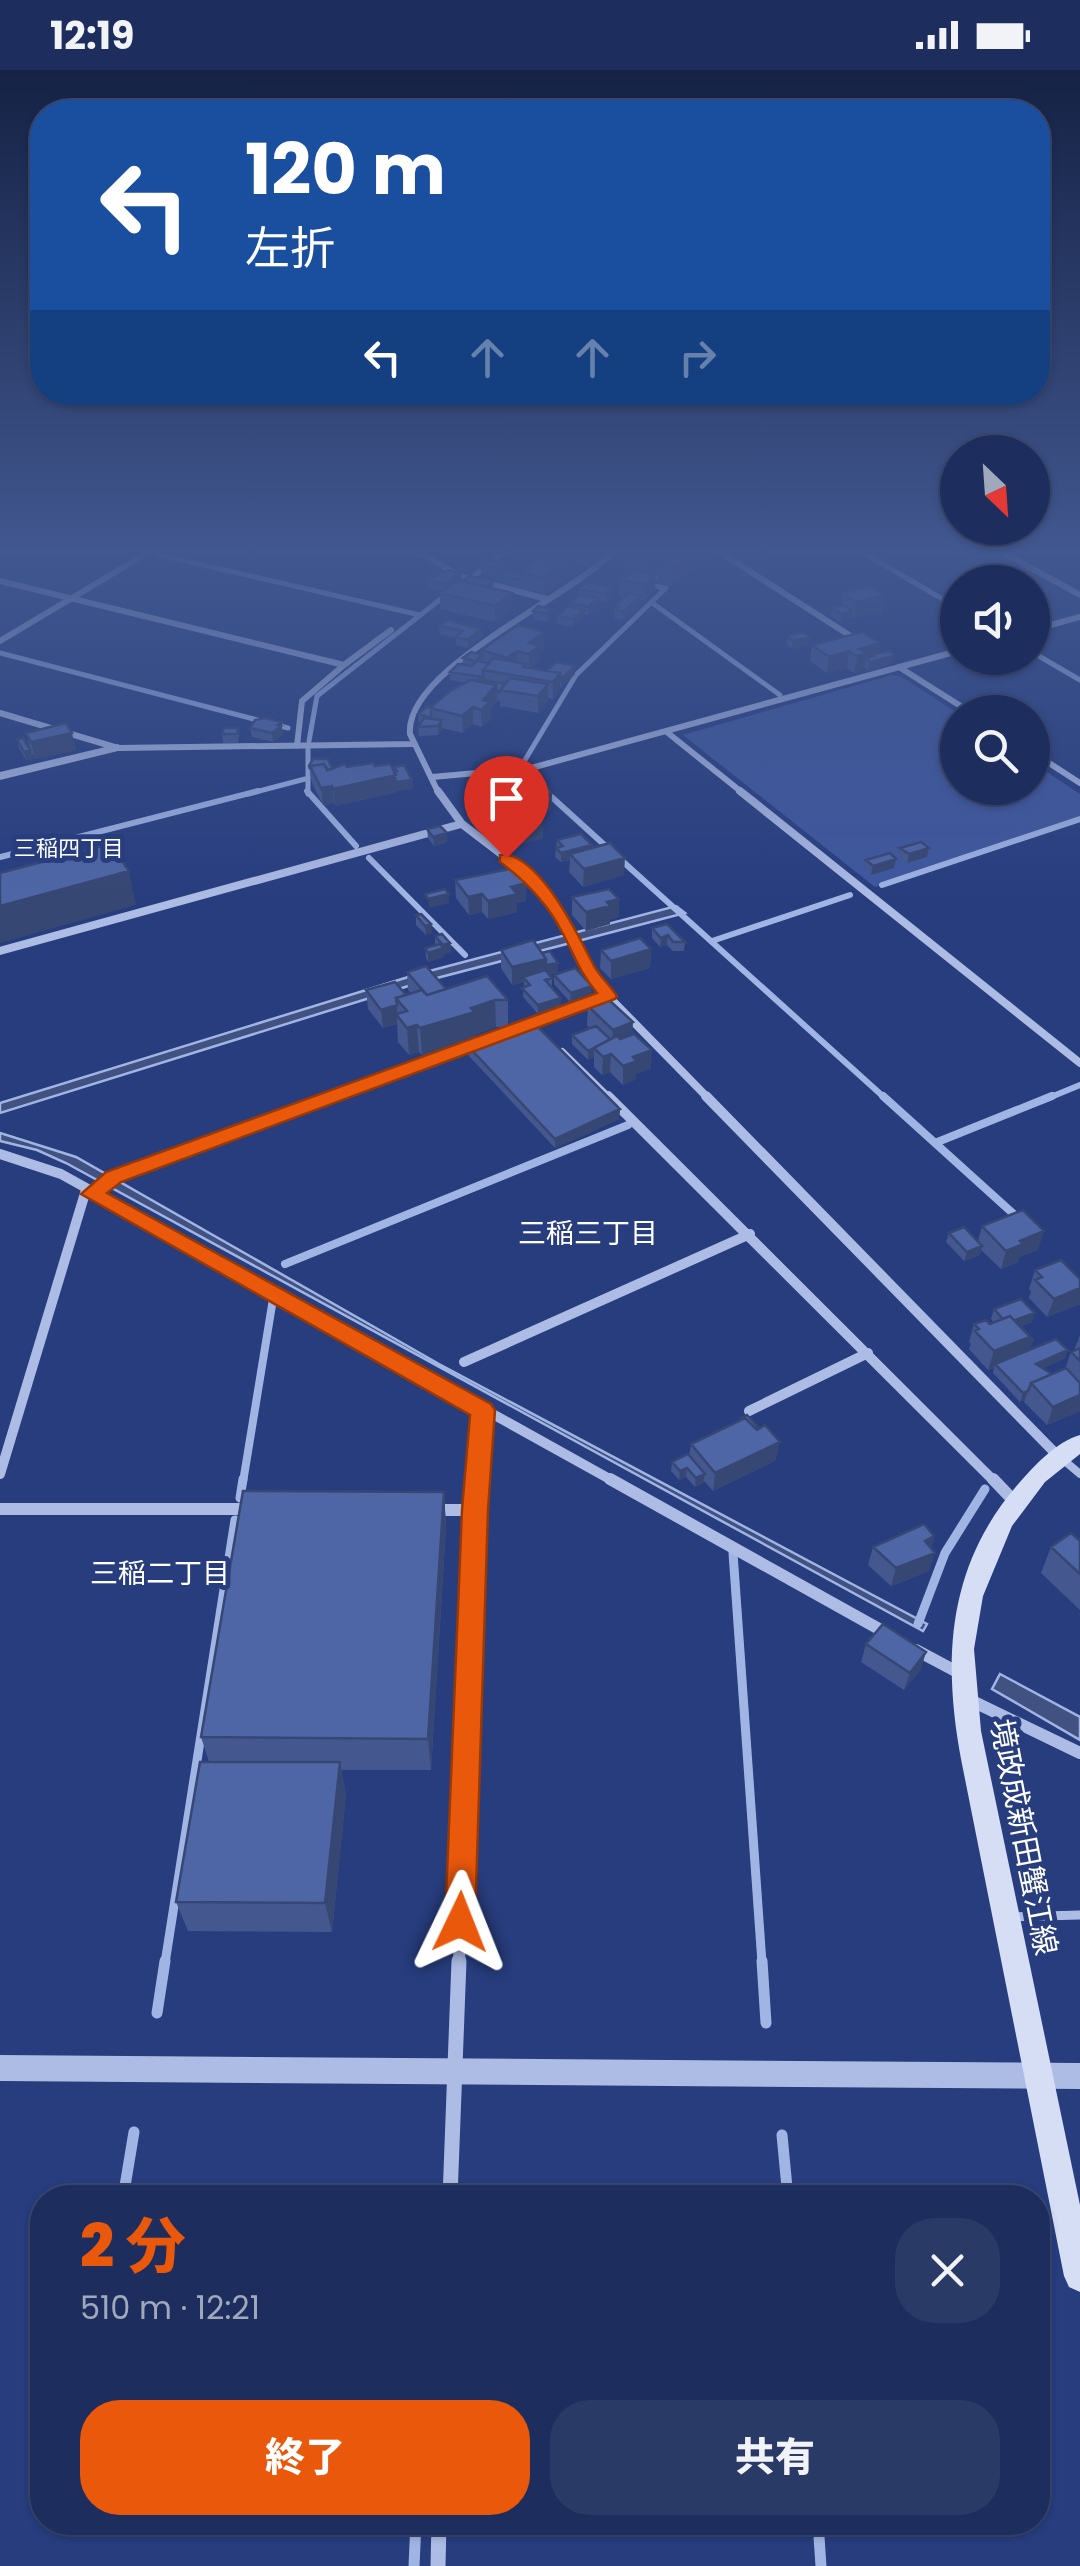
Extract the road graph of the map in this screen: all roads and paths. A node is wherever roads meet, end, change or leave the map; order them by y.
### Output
1 (344, 665) edge
2 (456, 665) edge
3 (905, 665) edge
4 (899, 667) junction
5 (943, 695) edge
6 (0, 713) edge
7 (668, 732) junction
8 (412, 744) junction
9 (297, 746) junction
10 (118, 748) junction
11 (1050, 764) edge
12 (0, 776) edge
13 (432, 777) junction
14 (1080, 783) edge
15 (461, 824) junction
16 (0, 950) edge
17 (608, 996) junction
18 (532, 1023) junction
19 (514, 1030) edge
20 (496, 1036) edge
21 (1080, 1063) edge
22 (0, 1154) edge
23 (88, 1192) junction
24 (750, 1234) junction
25 (868, 1353) junction
26 (464, 1362) dead end
27 (483, 1410) junction
28 (749, 1411) edge
29 (1069, 1449) edge
30 (0, 1474) edge
31 (1080, 1474) edge
32 (1015, 1502) junction
33 (0, 1509) edge
34 (277, 1510) edge
35 (416, 1510) edge
36 (475, 1510) junction
37 (964, 1686) junction
38 (1080, 1753) edge
39 (1080, 1916) edge
40 (1006, 1917) junction
41 (0, 2068) edge
42 (454, 2072) junction
43 (1037, 2075) junction
44 (1080, 2076) edge
45 (450, 2185) edge
46 (1080, 2276) edge
47 (439, 2535) edge
48 (438, 2566) edge

1 - 9 street
2 - 8 street
3 - 4 street
4 - 5 street
4 - 7 street
6 - 10 street
7 - 13 street
7 - 21 street
8 - 9 street
8 - 13 street
9 - 10 street
10 - 12 street
11 - 14 street
13 - 15 street
15 - 16 street
15 - 17 street
17 - 18 street
17 - 29 street
18 - 19 street
18 - 24 street
20 - 23 street
22 - 23 street
23 - 27 street
23 - 30 street
24 - 25 street
24 - 26 street
25 - 28 street
25 - 32 street
27 - 36 street
27 - 37 street
29 - 31 lane
29 - 32 main road, 境政成新田蟹江線
32 - 37 main road, 境政成新田蟹江線
33 - 34 street
35 - 36 street
36 - 42 street
37 - 38 street
37 - 40 main road, 境政成新田蟹江線
39 - 40 lane
40 - 43 main road, 境政成新田蟹江線
41 - 42 street
42 - 43 street
42 - 45 street
43 - 44 street
43 - 46 main road, 境政成新田蟹江線
47 - 48 street

